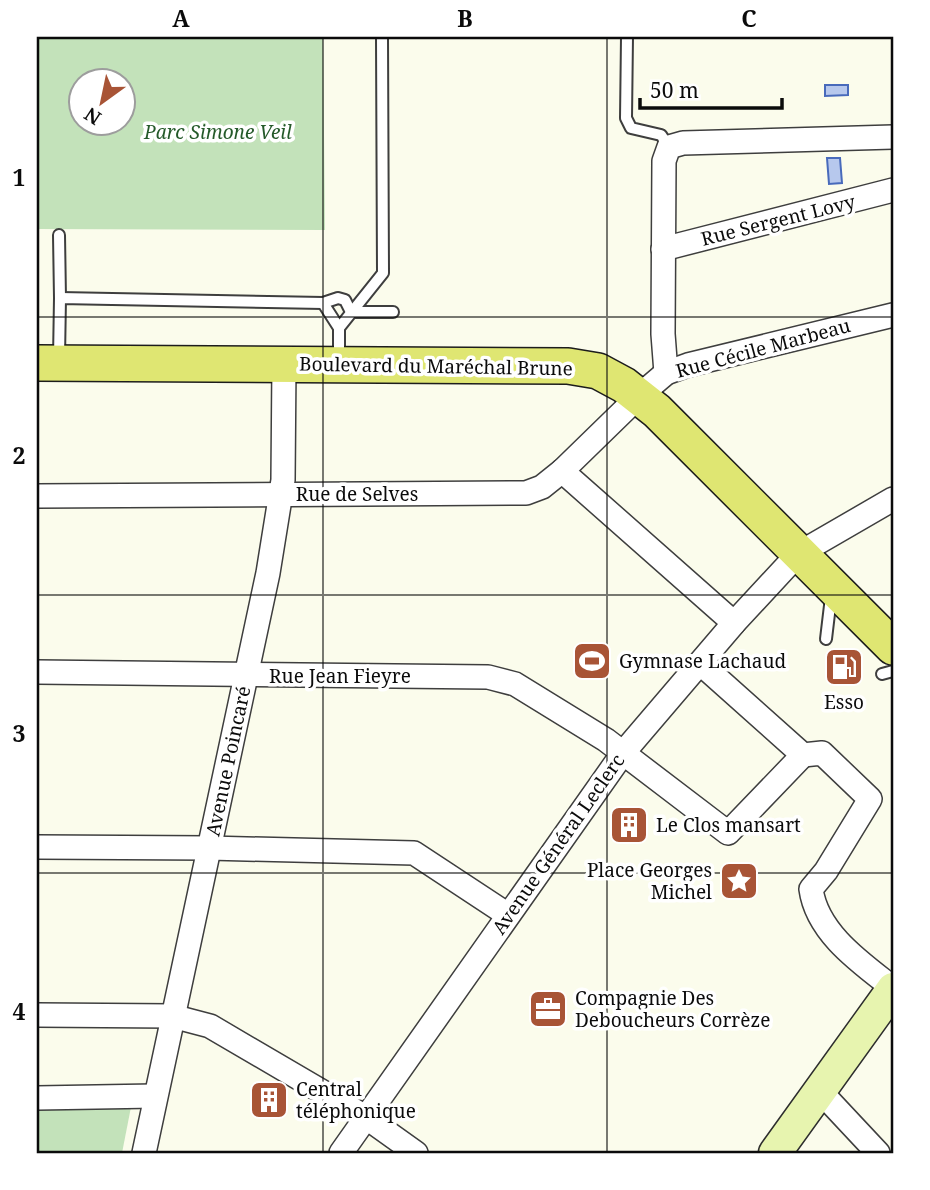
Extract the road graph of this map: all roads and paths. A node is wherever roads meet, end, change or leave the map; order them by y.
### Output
1 (382, 37) edge
2 (627, 37) edge
3 (893, 137) edge
4 (669, 147) junction
5 (893, 190) edge
6 (59, 235) dead end
7 (663, 249) junction
8 (60, 298) junction
9 (323, 303) junction
10 (351, 312) junction
11 (393, 312) dead end
12 (893, 315) edge
13 (339, 328) junction
14 (48, 364) edge
15 (284, 364) junction
16 (339, 364) junction
17 (666, 373) junction
18 (639, 396) junction
19 (562, 471) junction
20 (281, 495) junction
21 (37, 496) edge
22 (893, 499) edge
23 (798, 554) junction
24 (832, 587) junction
25 (734, 623) junction
26 (826, 639) dead end
27 (700, 663) junction
28 (890, 664) edge
29 (37, 672) edge
30 (247, 675) junction
31 (623, 752) junction
32 (803, 755) junction
33 (37, 847) edge
34 (209, 848) junction
35 (508, 915) junction
36 (893, 988) edge
37 (37, 1016) edge
38 (172, 1016) junction
39 (819, 1090) junction
40 (155, 1097) junction
41 (37, 1098) edge
42 (367, 1118) junction
43 (144, 1153) edge
44 (341, 1153) edge
45 (416, 1153) edge
46 (775, 1153) edge
47 (878, 1153) edge

1 - 10 lane
2 - 4 lane
3 - 4 street
4 - 7 street
5 - 7 street, Rue Sergent Lovy
6 - 8 lane
7 - 17 street
8 - 9 lane
8 - 14 lane
9 - 10 lane
9 - 13 lane
10 - 11 lane
10 - 13 lane
12 - 17 street, Rue Cécile Marbeau
13 - 16 lane
14 - 15 main road, Boulevard du Maréchal Brune
15 - 16 main road, Boulevard du Maréchal Brune
15 - 20 street, Avenue Poincaré
16 - 18 main road, Boulevard du Maréchal Brune
17 - 18 street, Rue Cécile Marbeau
18 - 19 street, Rue de Selves
18 - 23 main road, Boulevard du Maréchal Brune
19 - 20 street, Rue de Selves
19 - 25 street
20 - 21 street, Rue de Selves
20 - 30 street, Avenue Poincaré
22 - 23 street, Avenue Général Leclerc
23 - 24 main road, Boulevard du Maréchal Brune
23 - 25 street, Avenue Général Leclerc
24 - 26 lane
24 - 28 main road, Boulevard du Maréchal Brune
25 - 27 street, Avenue Général Leclerc
27 - 31 street, Avenue Général Leclerc
27 - 32 street
29 - 30 street, Rue Jean Fieyre
30 - 31 street, Rue Jean Fieyre
30 - 34 street, Avenue Poincaré
31 - 32 street, Rue Jean Fieyre
31 - 35 street, Avenue Général Leclerc
32 - 36 street
33 - 34 street
34 - 35 street
34 - 38 street, Avenue Poincaré
35 - 42 street, Avenue Général Leclerc
36 - 39 main road
37 - 38 street
38 - 40 street, Avenue Poincaré
38 - 42 street
39 - 46 main road
39 - 47 street
40 - 41 street
40 - 43 street, Avenue Poincaré
42 - 44 street, Avenue Général Leclerc
42 - 45 street

